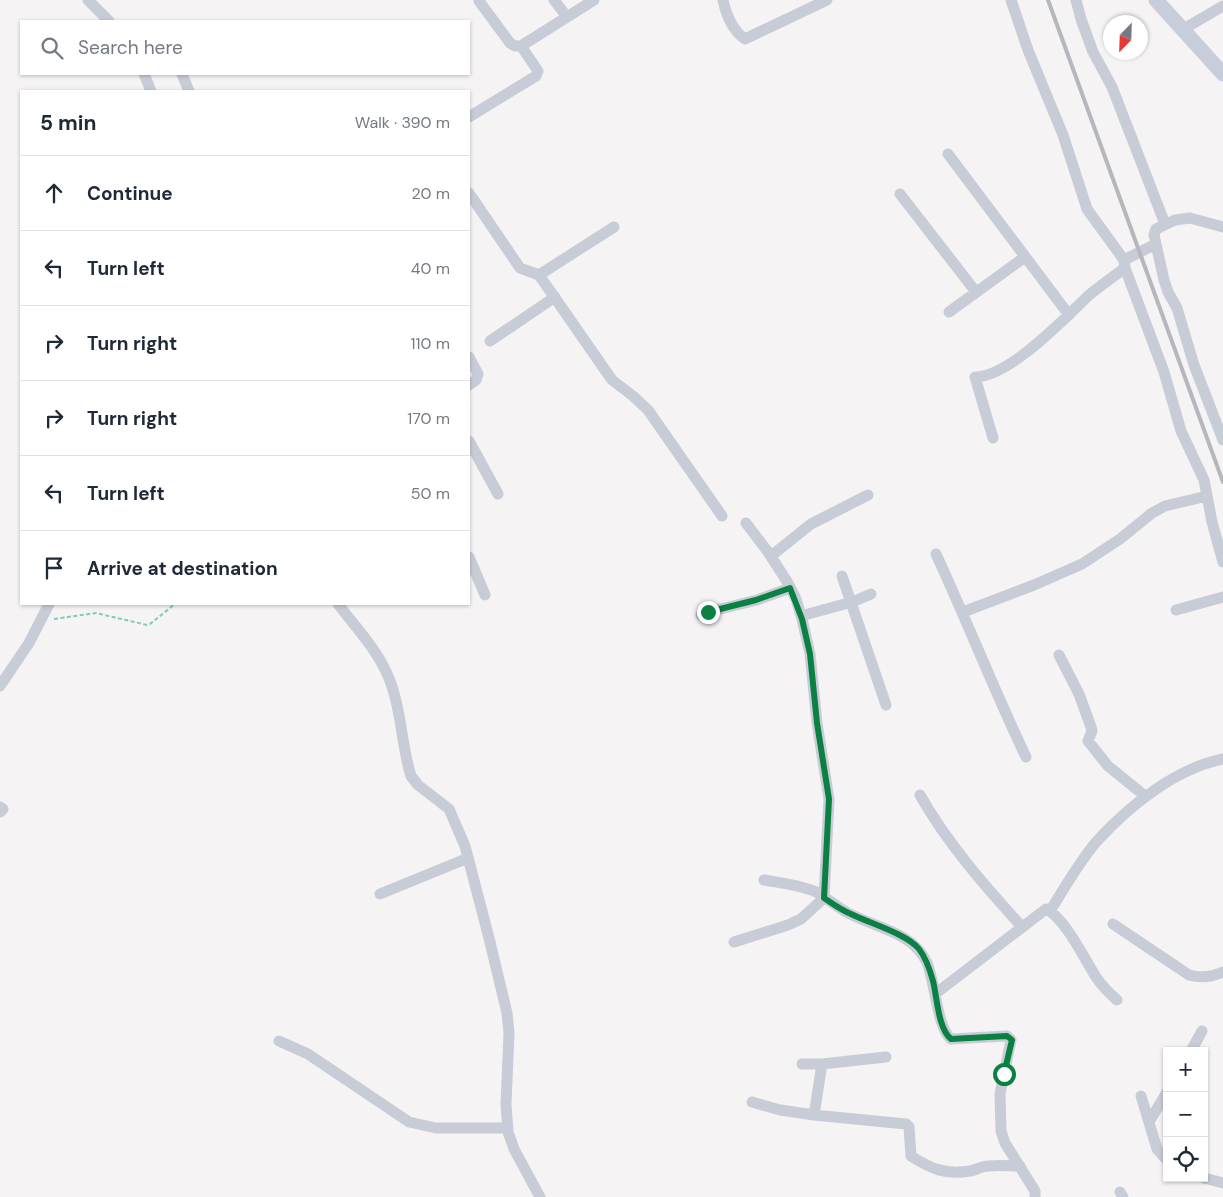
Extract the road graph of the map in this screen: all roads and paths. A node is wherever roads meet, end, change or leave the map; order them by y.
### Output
1 (88, 0) edge
2 (554, 0) edge
3 (594, 0) edge
4 (724, 0) edge
5 (827, 0) edge
6 (1011, 0) edge
7 (1076, 0) edge
8 (1156, 0) edge
9 (479, 1) edge
10 (1223, 6) edge
11 (567, 17) junction
12 (108, 20) edge
13 (1182, 30) junction
14 (521, 46) junction
15 (1223, 74) edge
16 (144, 75) edge
17 (182, 75) edge
18 (151, 90) edge
19 (189, 90) edge
20 (470, 116) edge
21 (948, 154) dead end
22 (470, 194) edge
23 (900, 194) dead end
24 (1165, 224) junction
25 (614, 227) dead end
26 (1223, 227) edge
27 (1156, 244) junction
28 (1024, 257) junction
29 (1124, 264) junction
30 (539, 275) junction
31 (976, 292) junction
32 (554, 297) junction
33 (949, 312) dead end
34 (1069, 315) junction
35 (490, 341) dead end
36 (470, 359) edge
37 (470, 384) edge
38 (993, 438) dead end
39 (1223, 440) edge
40 (470, 443) edge
41 (498, 494) dead end
42 (868, 495) dead end
43 (1207, 496) junction
44 (722, 516) dead end
45 (746, 523) dead end
46 (936, 554) dead end
47 (771, 556) junction
48 (470, 559) edge
49 (1223, 562) edge
50 (842, 576) dead end
51 (790, 588) junction
52 (871, 594) dead end
53 (485, 595) dead end
54 (1223, 597) edge
55 (852, 602) junction
56 (48, 605) edge
57 (174, 605) edge
58 (339, 605) edge
59 (1176, 610) dead end
60 (963, 612) junction
61 (701, 615) dead end
62 (801, 616) junction
63 (39, 624) junction
64 (1058, 655) dead end
65 (0, 686) edge
66 (886, 705) dead end
67 (1026, 757) dead end
68 (1223, 759) edge
69 (920, 795) dead end
70 (1145, 796) junction
71 (0, 806) edge
72 (0, 812) edge
73 (468, 858) junction
74 (764, 880) dead end
75 (380, 894) dead end
76 (824, 898) junction
77 (1050, 911) junction
78 (1113, 924) dead end
79 (1022, 927) junction
80 (734, 942) dead end
81 (1223, 972) edge
82 (935, 994) junction
83 (1117, 1000) dead end
84 (1202, 1031) dead end
85 (279, 1041) dead end
86 (1193, 1047) edge
87 (886, 1057) dead end
88 (802, 1064) dead end
89 (822, 1064) junction
90 (1141, 1096) dead end
91 (1163, 1099) edge
92 (752, 1102) dead end
93 (814, 1115) junction
94 (1149, 1122) junction
95 (508, 1128) junction
96 (1163, 1156) edge
97 (1020, 1166) junction
98 (1208, 1179) edge
99 (1223, 1183) edge
100 (540, 1197) edge
101 (1035, 1197) edge

1 - 12 street
2 - 11 street
3 - 11 street
4 - 5 street
6 - 29 street
7 - 24 street
8 - 13 main road
9 - 14 street
10 - 13 street
11 - 14 street
13 - 15 main road
14 - 20 street
16 - 18 street
17 - 19 street
21 - 28 street
22 - 30 street
23 - 31 street
24 - 26 street
24 - 27 street
25 - 30 street
27 - 29 street
27 - 39 street
28 - 31 street
28 - 34 street
29 - 34 street
29 - 43 street
30 - 32 street
31 - 33 street
32 - 35 street
32 - 44 street
34 - 38 street
36 - 37 street
40 - 41 street
42 - 47 street
43 - 49 street
43 - 60 street
45 - 47 street
46 - 60 street
47 - 51 street
48 - 53 street
50 - 55 street
51 - 61 street
51 - 62 street
52 - 55 street
54 - 59 street
55 - 62 street
55 - 66 street
56 - 63 street
57 - 63 path
58 - 73 street
60 - 67 street
62 - 76 street
63 - 65 street
64 - 70 street
68 - 70 street
69 - 79 street
70 - 77 street
71 - 72 street
73 - 75 street
73 - 95 street
74 - 76 street
76 - 80 street
76 - 82 street
77 - 79 street
77 - 83 street
78 - 81 street
79 - 82 street
82 - 97 street
84 - 86 street
85 - 95 street
87 - 89 street
88 - 89 street
89 - 93 street
90 - 94 street
91 - 94 street
92 - 93 street
93 - 97 street
94 - 96 street
95 - 100 street
97 - 101 street
98 - 99 street

